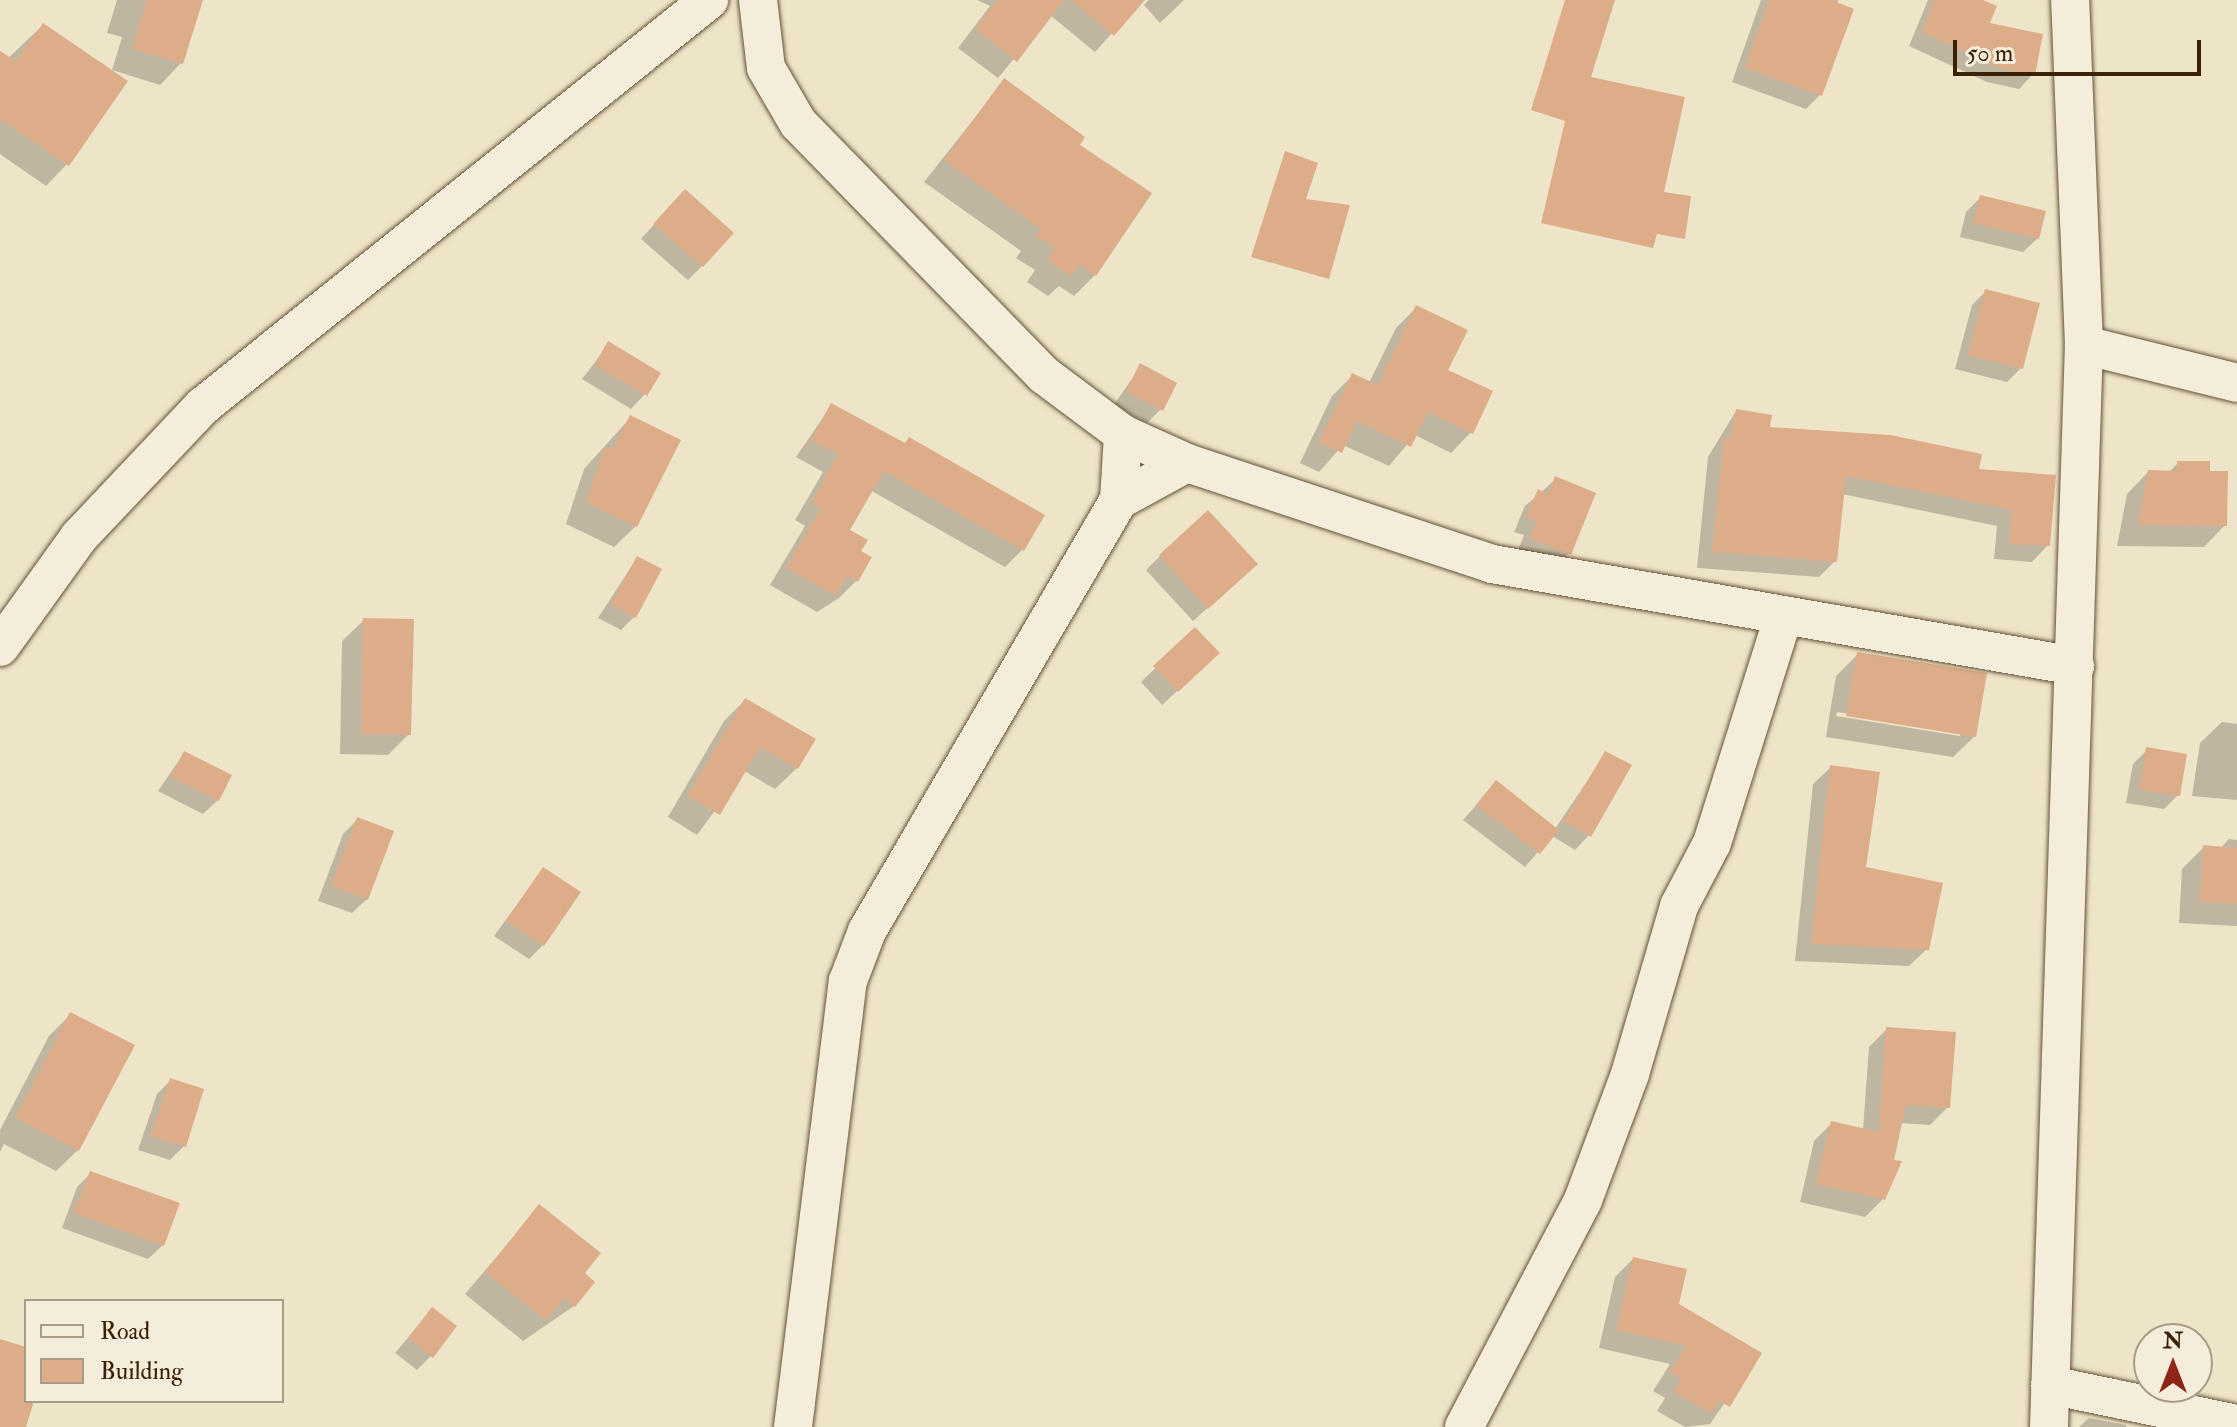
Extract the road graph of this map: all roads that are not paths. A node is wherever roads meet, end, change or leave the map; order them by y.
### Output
1 (709, 0) edge
2 (758, 0) edge
3 (2070, 0) edge
4 (2084, 345) junction
5 (2237, 383) edge
6 (1123, 434) junction
7 (1187, 463) junction
8 (1119, 500) junction
9 (1784, 615) junction
10 (0, 647) edge
11 (2075, 666) junction
12 (2050, 1385) junction
13 (2237, 1424) edge
14 (793, 1427) edge
15 (1464, 1427) edge
16 (2049, 1427) edge

1 - 10 street
2 - 6 street
3 - 4 street
4 - 5 street
4 - 11 street
6 - 7 street
6 - 8 street
7 - 8 street
7 - 9 street
8 - 14 street
9 - 11 street
9 - 15 street
11 - 12 street
12 - 13 street
12 - 16 street

